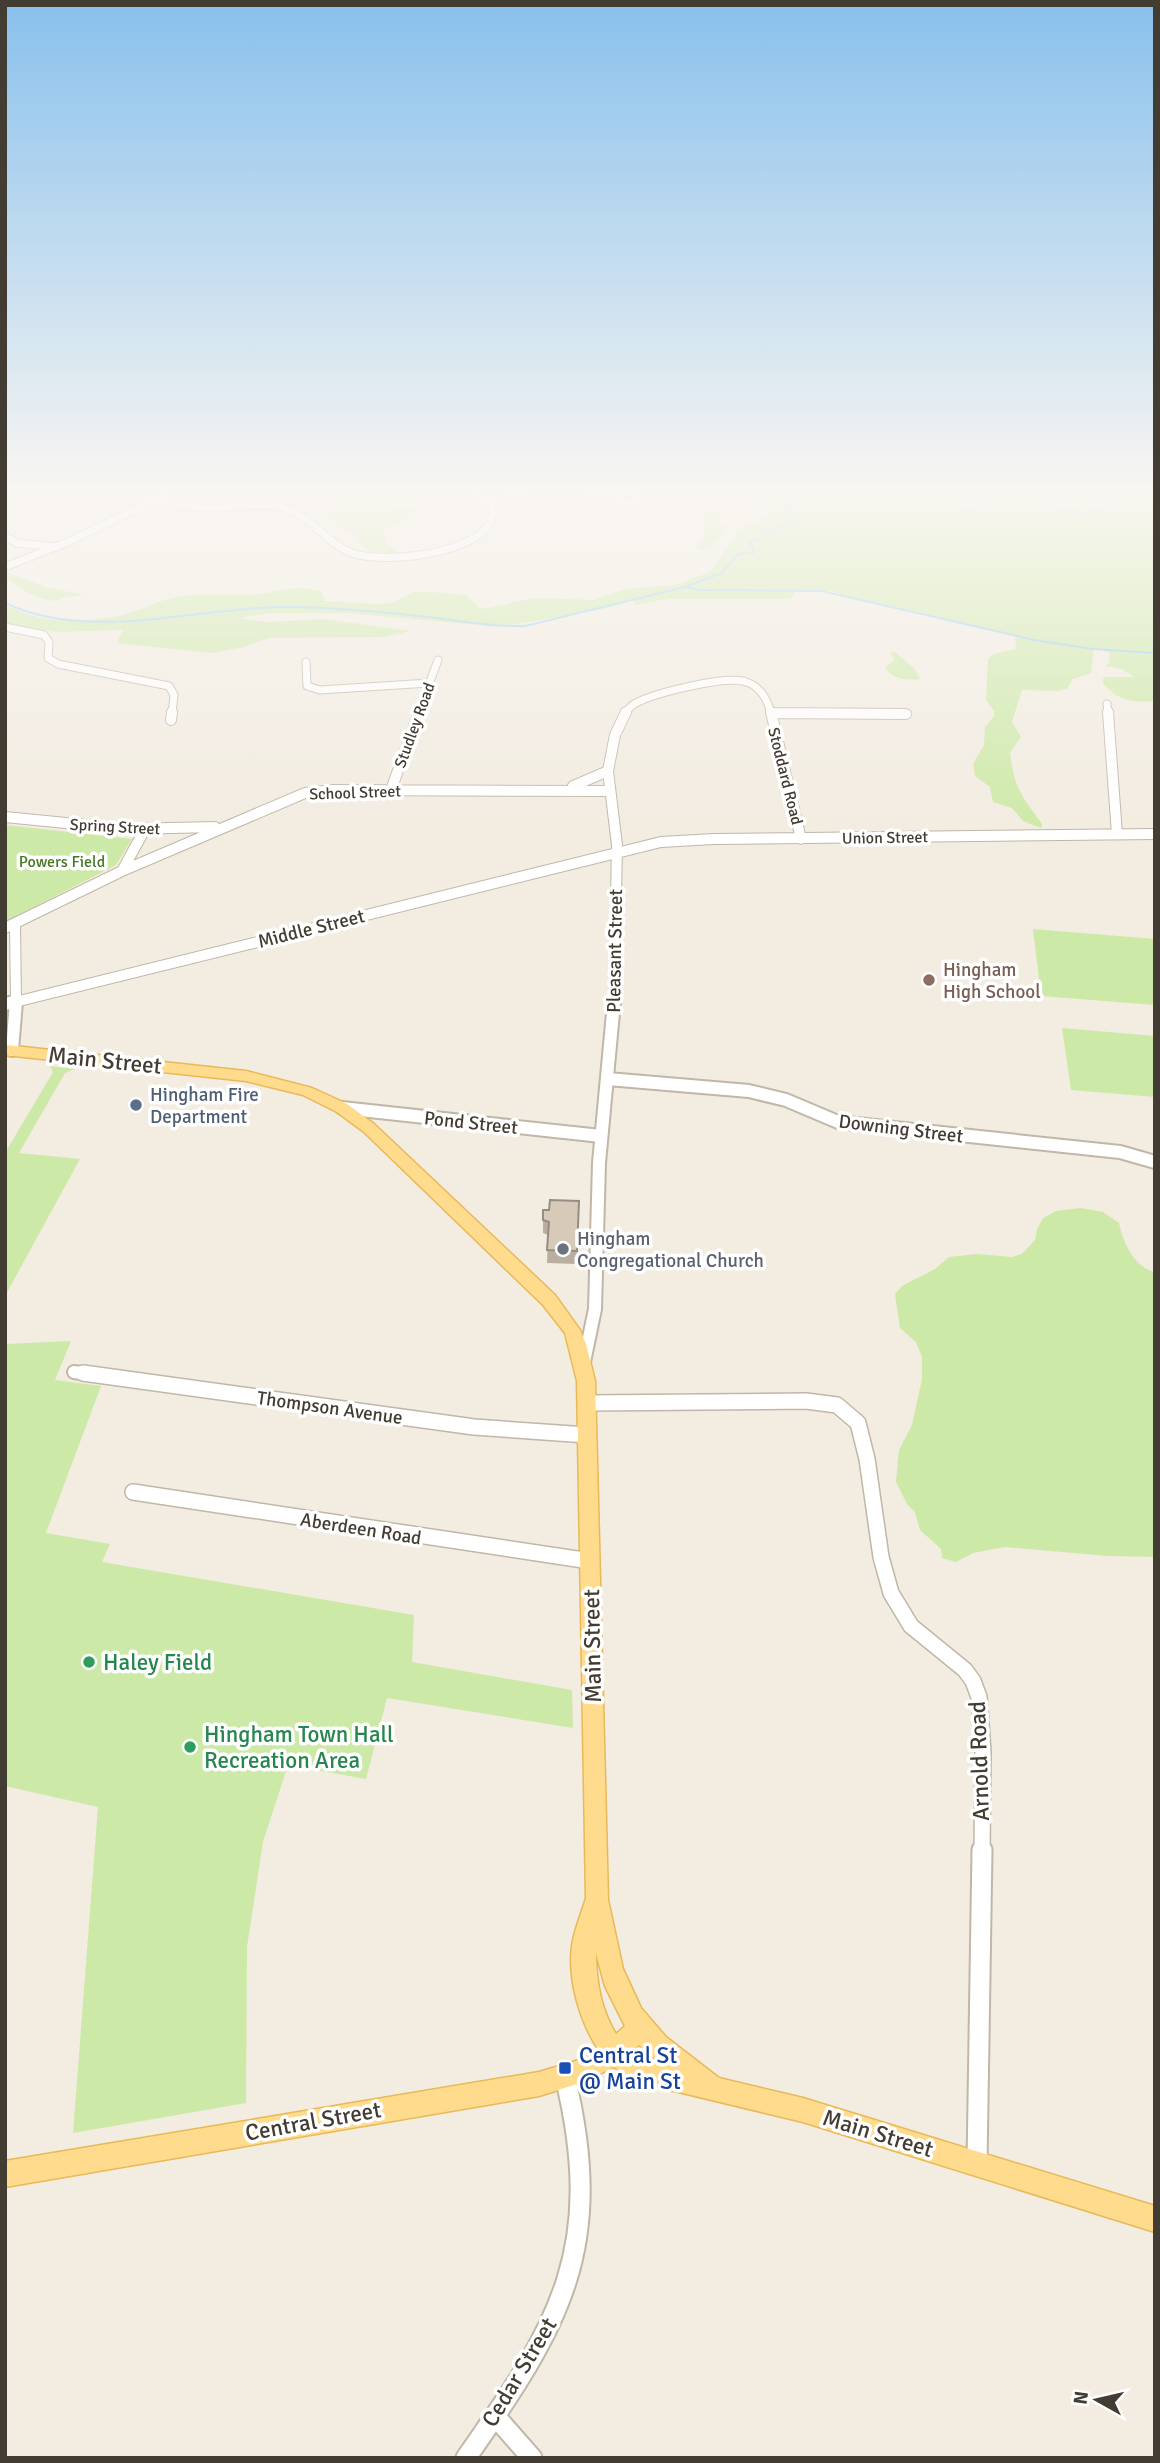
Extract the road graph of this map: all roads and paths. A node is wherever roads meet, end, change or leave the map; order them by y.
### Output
1 (5, 627) edge
2 (438, 660) dead end
3 (306, 662) dead end
4 (429, 683) junction
5 (1107, 704) dead end
6 (771, 713) junction
7 (906, 714) dead end
8 (171, 720) dead end
9 (608, 771) junction
10 (561, 789) junction
11 (390, 790) junction
12 (609, 792) junction
13 (5, 817) edge
14 (226, 826) junction
15 (145, 829) junction
16 (1117, 834) junction
17 (1155, 834) edge
18 (801, 839) junction
19 (617, 852) junction
20 (122, 872) junction
21 (10, 926) edge
22 (11, 1002) edge
23 (9, 1050) edge
24 (608, 1079) junction
25 (342, 1108) junction
26 (601, 1136) junction
27 (1155, 1162) edge
28 (584, 1363) junction
29 (74, 1372) dead end
30 (586, 1403) junction
31 (587, 1435) junction
32 (133, 1492) dead end
33 (590, 1560) junction
34 (597, 1898) junction
35 (640, 2027) junction
36 (615, 2054) junction
37 (565, 2077) junction
38 (712, 2087) junction
39 (978, 2165) junction
40 (5, 2174) edge
41 (1155, 2219) edge
42 (495, 2416) junction
43 (466, 2458) edge
44 (533, 2458) edge

1 - 8 street
2 - 4 street, Studley Road
3 - 4 street
4 - 11 street, Studley Road
5 - 16 street
6 - 7 street
6 - 9 street, Pleasant Street
6 - 18 street, Stoddard Road
9 - 10 street, School Street
9 - 12 street, Pleasant Street
10 - 11 street, School Street
10 - 12 street, School Street
11 - 14 street, School Street
12 - 19 street, Pleasant Street
13 - 15 street, Spring Street
14 - 15 street, Spring Street
14 - 20 street, School Street
15 - 20 street
16 - 17 street, Union Street
16 - 18 street, Union Street
18 - 19 street, Union Street
19 - 22 street, Middle Street
19 - 24 street, Pleasant Street
20 - 21 street, School Street
21 - 22 street
22 - 23 street
23 - 25 main road, Main Street
24 - 26 street, Pleasant Street
24 - 27 street, Downing Street
25 - 26 street, Pond Street
25 - 28 main road, Main Street
26 - 28 street, Pleasant Street
28 - 30 main road, Main Street
29 - 31 street, Thompson Avenue
30 - 31 main road, Main Street
30 - 39 street, Arnold Road
31 - 33 main road, Main Street
32 - 33 street, Aberdeen Road
33 - 34 main road, Main Street
34 - 35 main road
34 - 36 main road, Main Street
35 - 36 main road
35 - 38 main road
36 - 37 main road, Central Street
36 - 38 main road, Main Street
37 - 40 main road, Central Street
37 - 42 street, Cedar Street
38 - 39 main road, Main Street
39 - 41 main road, Main Street
42 - 43 street, Cedar Street
42 - 44 street

